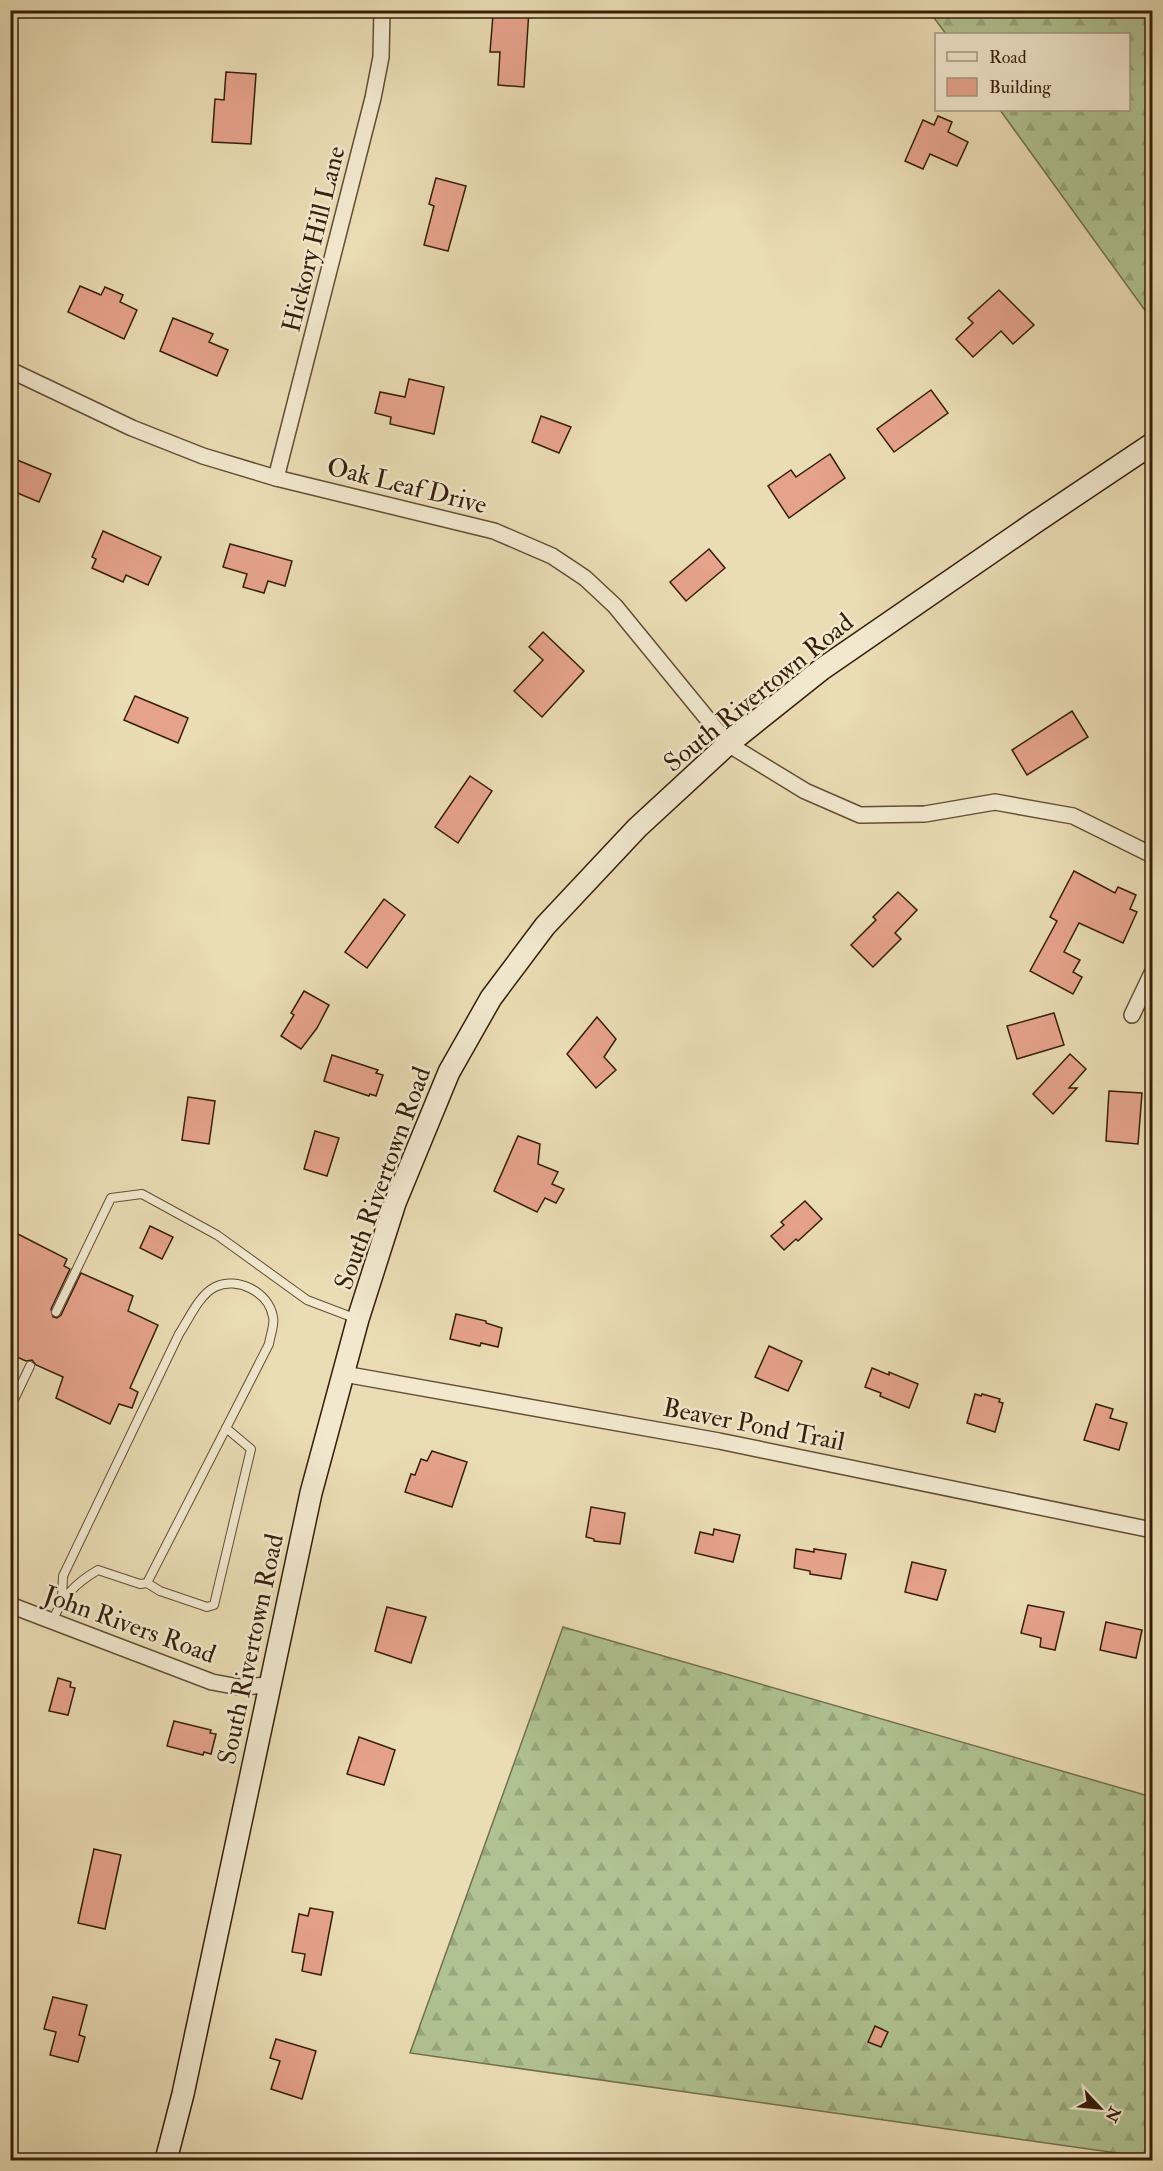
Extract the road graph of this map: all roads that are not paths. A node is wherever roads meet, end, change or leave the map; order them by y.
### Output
1 (382, 10) edge
2 (10, 370) edge
3 (1152, 444) edge
4 (276, 478) junction
5 (728, 744) junction
6 (1152, 855) edge
7 (1152, 974) edge
8 (1132, 1015) dead end
9 (56, 1312) dead end
10 (358, 1319) junction
11 (30, 1366) dead end
12 (344, 1374) junction
13 (10, 1408) edge
14 (226, 1428) junction
15 (1152, 1530) edge
16 (147, 1583) junction
17 (62, 1600) junction
18 (10, 1605) edge
19 (52, 1621) junction
20 (270, 1685) junction
21 (166, 2160) edge

1 - 4 street, Hickory Hill Lane
2 - 4 street, Oak Leaf Drive
3 - 5 main road, South Rivertown Road
4 - 5 street, Oak Leaf Drive
5 - 6 street, Oak Leaf Drive
5 - 10 main road, South Rivertown Road
7 - 8 street
9 - 10 lane
10 - 12 main road, South Rivertown Road
11 - 13 lane
12 - 15 street, Beaver Pond Trail
12 - 20 main road, South Rivertown Road
14 - 16 lane
14 - 16 lane
14 - 17 lane
16 - 17 lane
17 - 19 lane
18 - 19 street, John Rivers Road
19 - 20 street, John Rivers Road
20 - 21 main road, South Rivertown Road

